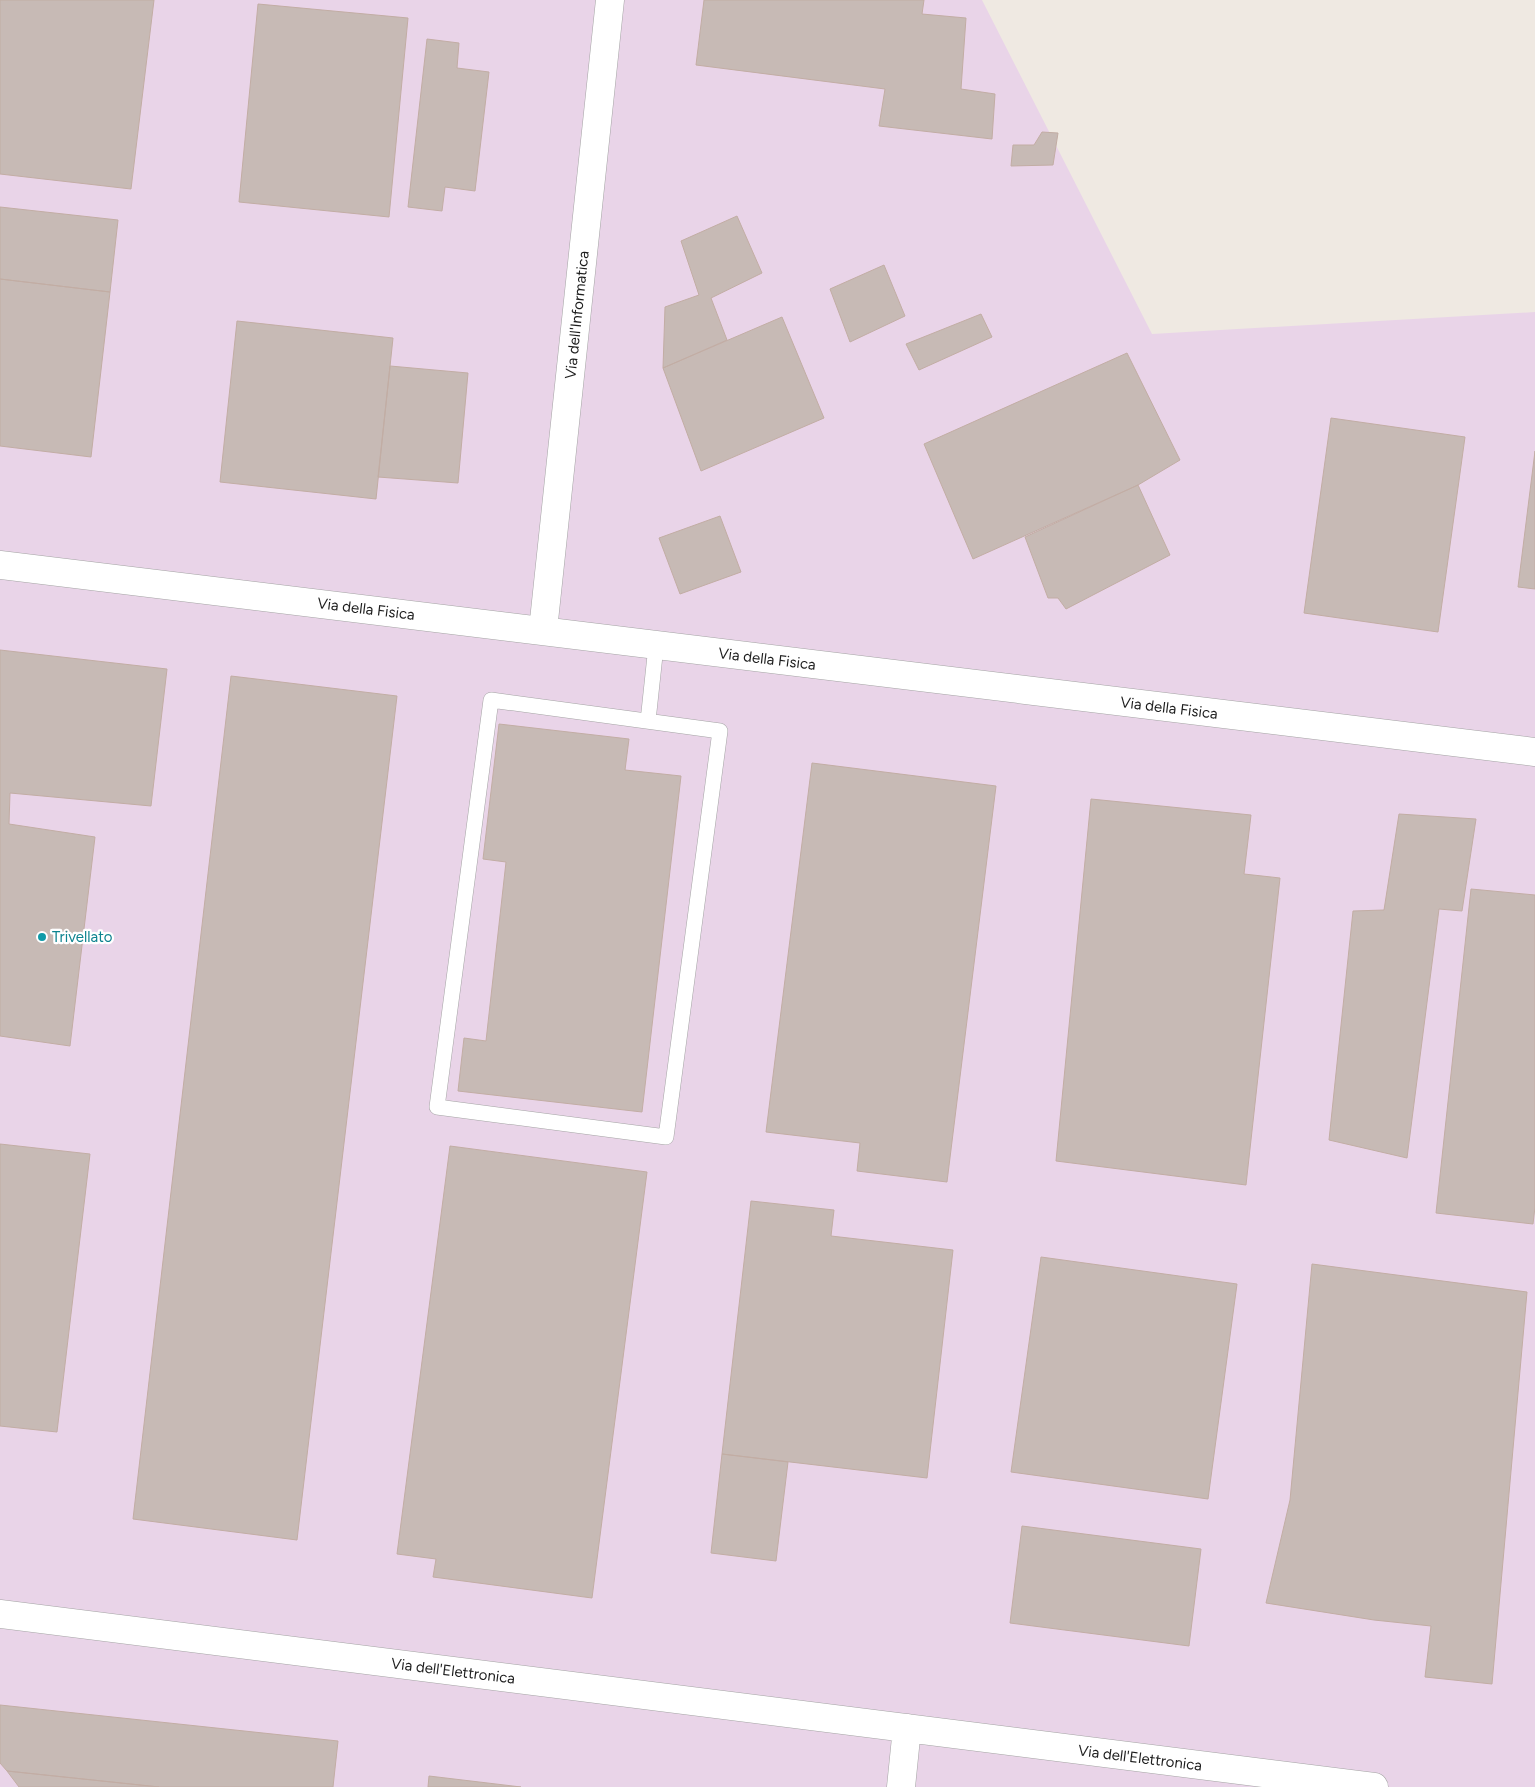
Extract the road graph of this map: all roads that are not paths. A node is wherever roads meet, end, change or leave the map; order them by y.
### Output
1 (610, 0) edge
2 (0, 565) edge
3 (543, 630) junction
4 (656, 646) junction
5 (648, 721) junction
6 (1535, 752) edge
7 (0, 1614) edge
8 (907, 1728) junction
9 (901, 1787) edge
10 (1374, 1787) edge

1 - 3 street, Via dell'Informatica
2 - 3 street, Via della Fisica
3 - 4 street, Via della Fisica
4 - 5 lane
4 - 6 street, Via della Fisica
5 - 5 lane
7 - 8 street, Via dell'Elettronica
8 - 9 street
8 - 10 street, Via dell'Elettronica

